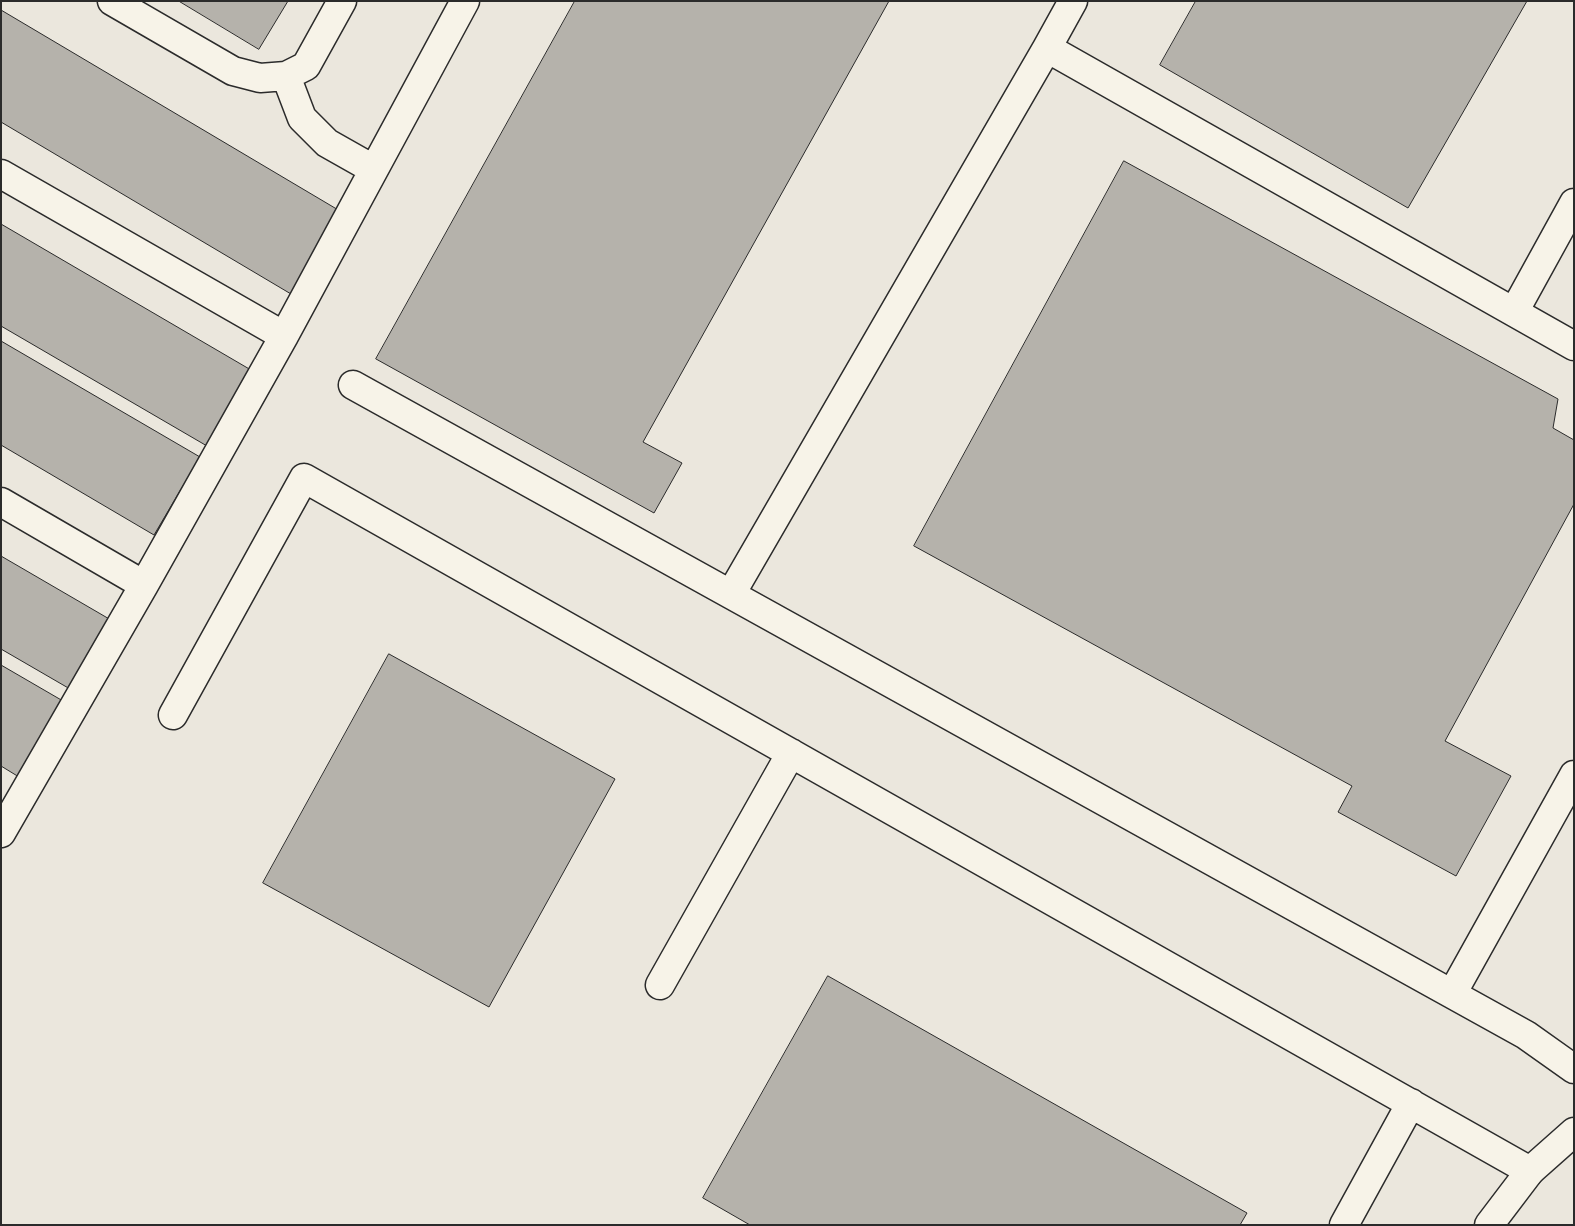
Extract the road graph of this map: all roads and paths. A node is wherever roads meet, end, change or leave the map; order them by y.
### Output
1 (112, 1) edge
2 (342, 1) edge
3 (465, 1) edge
4 (1073, 1) edge
5 (1047, 48) junction
6 (286, 76) junction
7 (373, 170) junction
8 (1, 174) edge
9 (1574, 203) edge
10 (1514, 312) junction
11 (284, 336) junction
12 (1574, 346) edge
13 (353, 385) dead end
14 (1, 502) edge
15 (144, 585) junction
16 (731, 594) junction
17 (173, 716) dead end
18 (791, 753) junction
19 (1574, 775) edge
20 (3, 827) edge
21 (660, 985) dead end
22 (1452, 994) junction
23 (1574, 1069) edge
24 (1411, 1103) junction
25 (1574, 1132) edge
26 (1530, 1171) junction
27 (1344, 1225) edge
28 (1489, 1225) edge

1 - 6 main road
2 - 6 main road
3 - 7 main road
4 - 5 main road
5 - 10 main road
5 - 16 main road
6 - 7 main road
7 - 11 main road
8 - 11 main road
9 - 10 main road
10 - 12 main road
11 - 15 main road
13 - 16 main road
14 - 15 main road
15 - 20 main road
16 - 22 main road
17 - 18 main road
18 - 21 main road
18 - 24 main road
19 - 22 main road
22 - 23 main road
24 - 26 main road
24 - 27 main road
25 - 26 main road
26 - 28 main road

